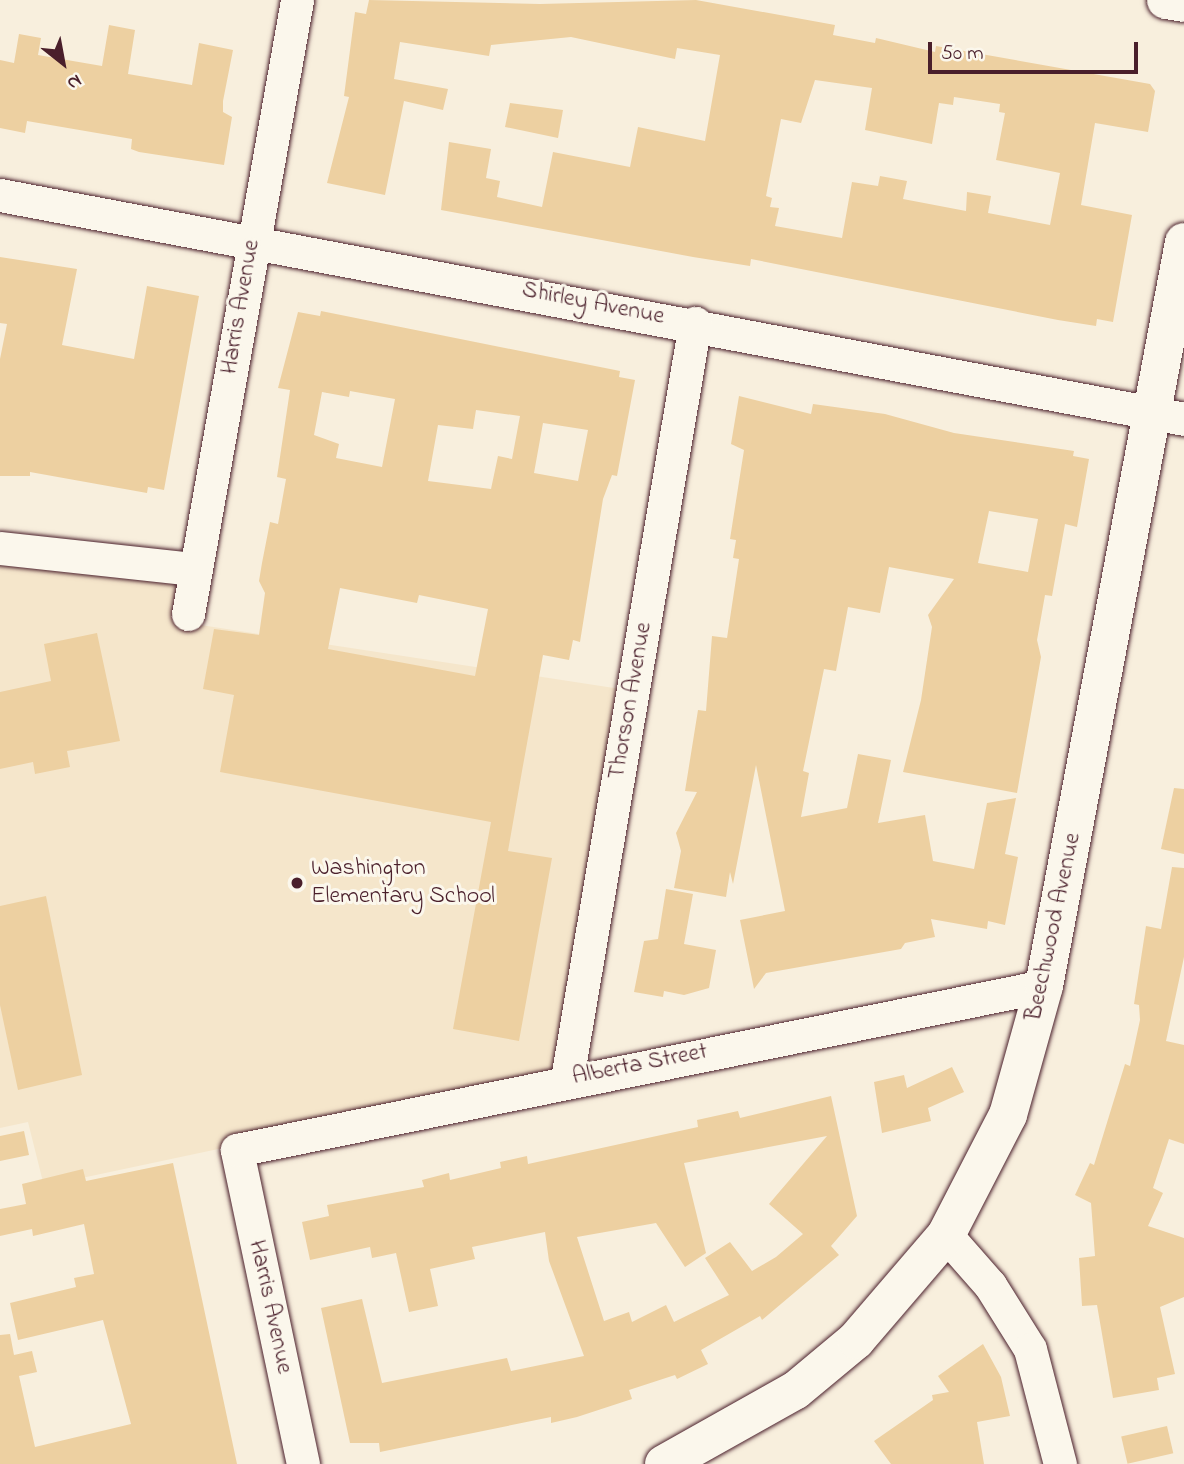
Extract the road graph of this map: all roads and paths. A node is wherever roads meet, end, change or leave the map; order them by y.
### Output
1 (297, 0) edge
2 (1166, 0) edge
3 (1184, 3) edge
4 (0, 195) edge
5 (253, 240) junction
6 (1184, 242) edge
7 (695, 323) junction
8 (1169, 415) edge
9 (0, 548) edge
10 (192, 569) junction
11 (188, 614) dead end
12 (1044, 986) junction
13 (567, 1080) junction
14 (237, 1150) joint
15 (946, 1235) junction
16 (303, 1464) edge
17 (664, 1464) edge
18 (1060, 1464) edge

1 - 5 street, Harris Avenue
2 - 3 street
4 - 5 street, Shirley Avenue
5 - 7 street, Shirley Avenue
5 - 10 street, Harris Avenue
6 - 8 street, Beechwood Avenue
7 - 8 street, Shirley Avenue
7 - 13 street, Thorson Avenue
8 - 12 street, Beechwood Avenue
9 - 10 street
10 - 11 street, Harris Avenue
12 - 13 street, Alberta Street
12 - 15 street, Beechwood Avenue
13 - 14 street, Alberta Street
14 - 16 street, Harris Avenue
15 - 17 street, Beechwood Avenue
15 - 18 street

